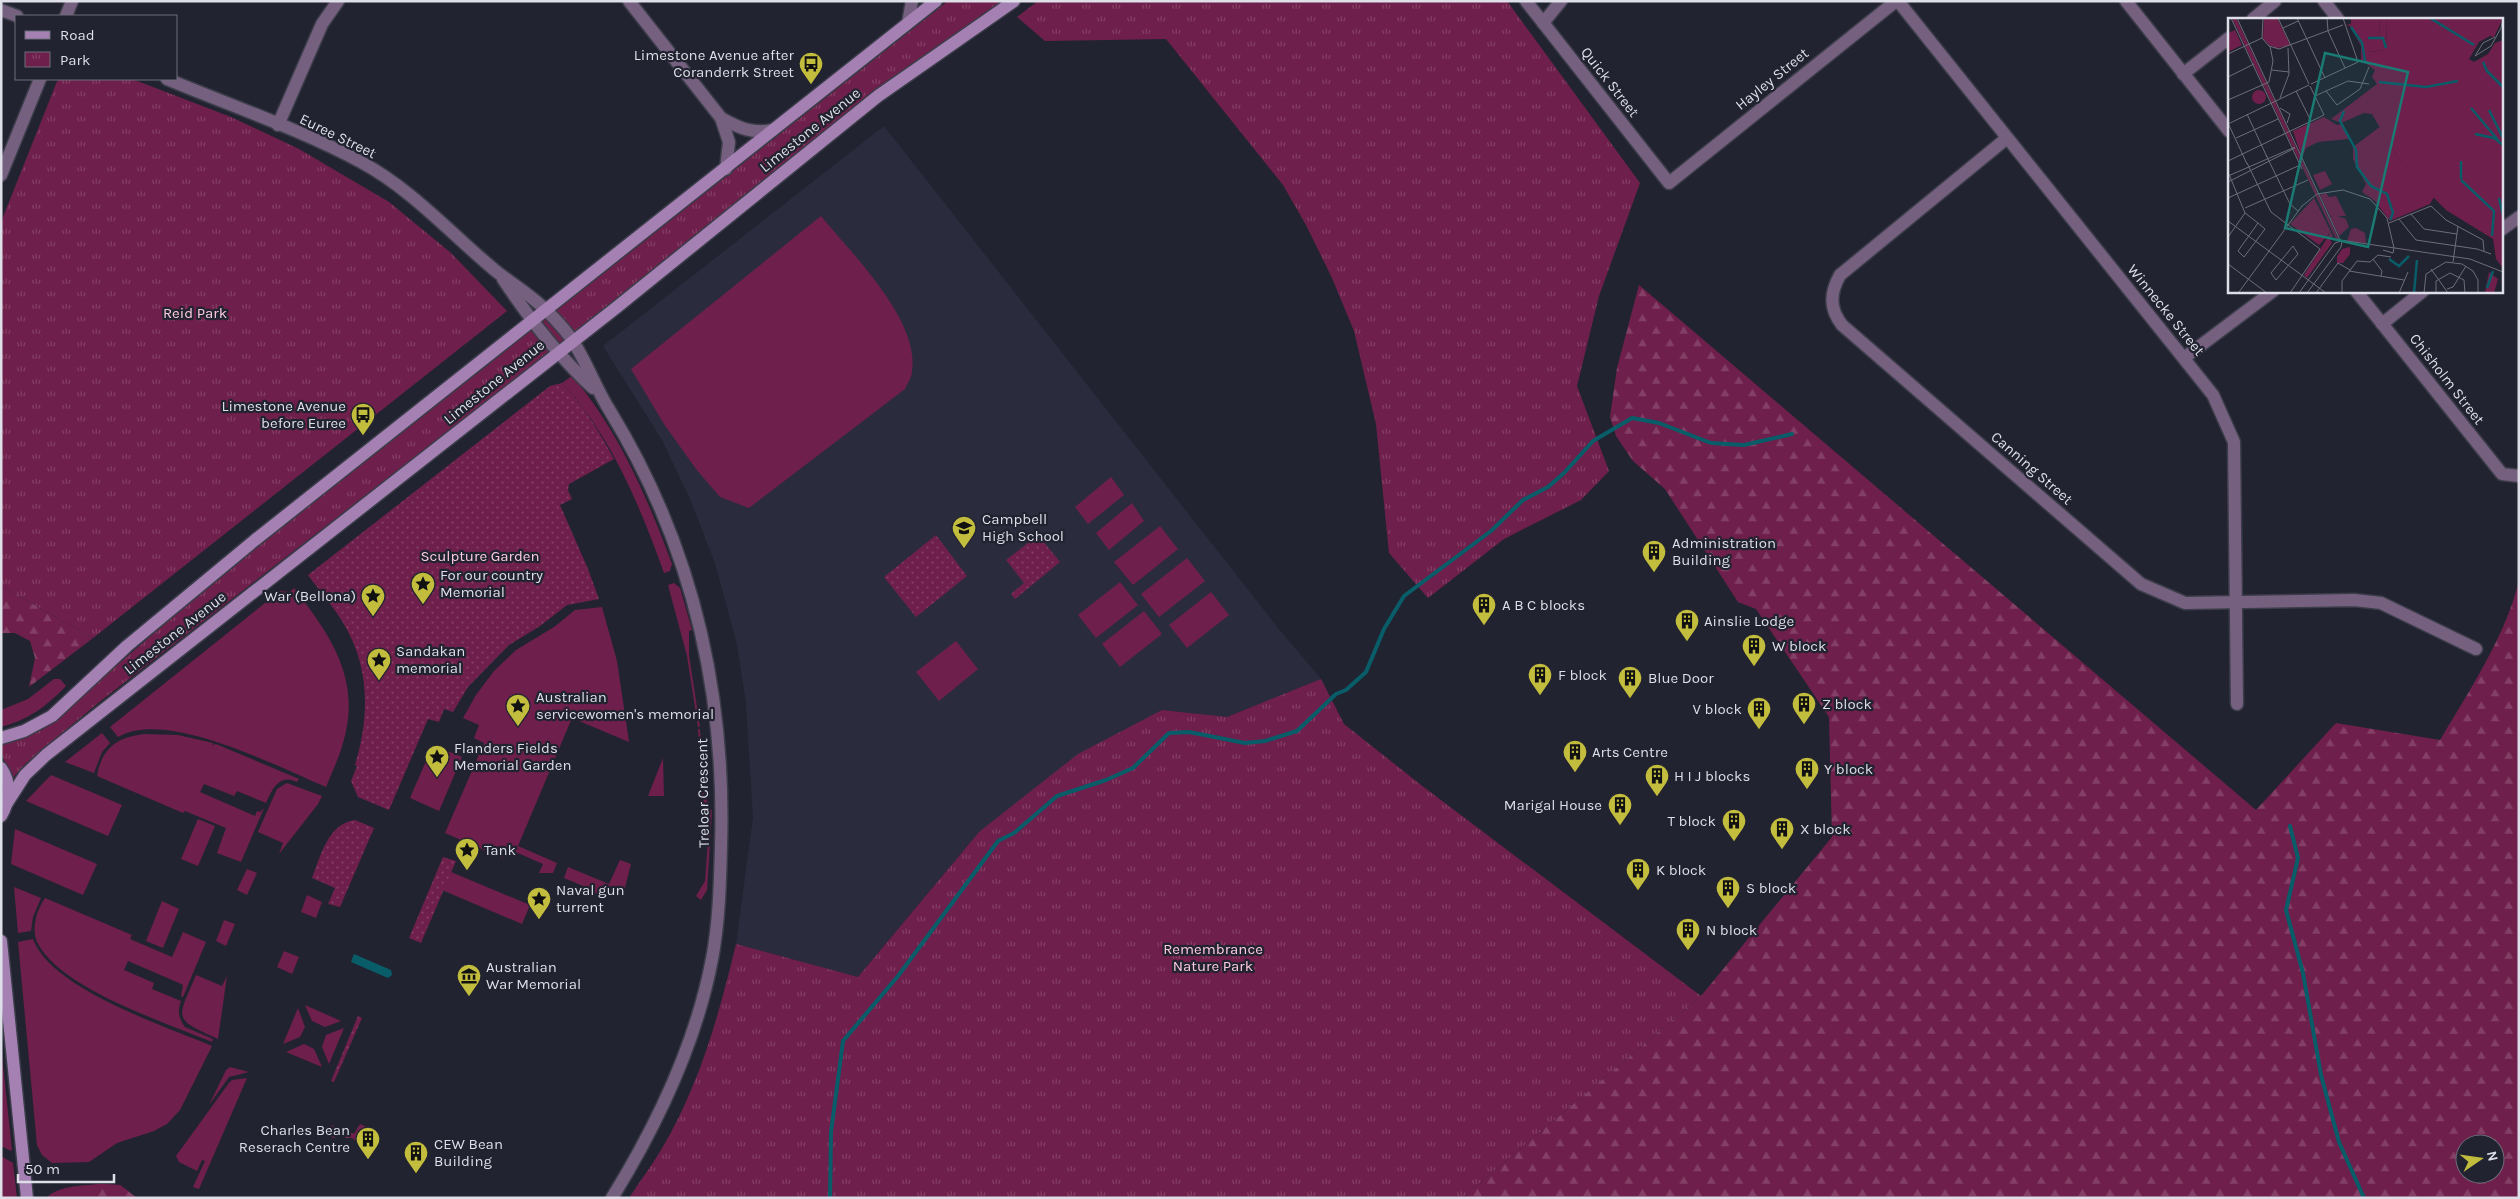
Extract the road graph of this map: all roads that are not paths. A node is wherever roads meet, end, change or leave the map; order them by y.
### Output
1 (72, 1) edge
2 (338, 1) edge
3 (629, 1) edge
4 (912, 1) edge
5 (936, 1) edge
6 (1014, 1) edge
7 (1526, 1) edge
8 (1561, 1) edge
9 (1897, 1) edge
10 (2126, 1) edge
11 (2275, 1) edge
12 (2324, 1) edge
13 (1, 10) edge
14 (15, 15) edge
15 (66, 15) edge
16 (2254, 18) edge
17 (2337, 18) edge
18 (908, 23) junction
19 (1543, 23) junction
20 (2228, 39) edge
21 (2183, 74) junction
22 (40, 80) edge
23 (169, 80) edge
24 (721, 118) junction
25 (278, 125) junction
26 (773, 130) junction
27 (2228, 130) edge
28 (2007, 138) junction
29 (726, 169) junction
30 (1, 175) edge
31 (1669, 183) joint
32 (2519, 217) edge
33 (2502, 229) edge
34 (499, 273) junction
35 (2272, 292) edge
36 (2357, 292) edge
37 (2422, 292) edge
38 (546, 310) junction
39 (533, 320) junction
40 (2382, 324) junction
41 (573, 340) junction
42 (557, 352) junction
43 (2184, 358) junction
44 (597, 391) junction
45 (2519, 476) edge
46 (2234, 602) junction
47 (2476, 649) dead end
48 (2237, 704) dead end
49 (1, 738) edge
50 (1, 768) edge
51 (7, 803) junction
52 (1, 816) edge
53 (1, 941) edge
54 (27, 1198) edge
55 (612, 1198) edge

1 - 15 street
2 - 25 street
3 - 24 street
4 - 18 street
5 - 18 main road, Limestone Avenue
6 - 41 main road, Limestone Avenue
7 - 19 street, Quick Street
8 - 19 street
9 - 28 street, Winnecke Street
9 - 31 street, Hayley Street
10 - 21 street
11 - 16 street
12 - 17 street
13 - 14 street
18 - 26 main road, Limestone Avenue
19 - 31 street, Quick Street
20 - 21 street
21 - 27 street
22 - 30 street
23 - 25 street, Euree Street
24 - 26 street
24 - 29 street
25 - 34 street, Euree Street
26 - 29 main road, Limestone Avenue
28 - 43 street, Winnecke Street
28 - 46 street, Canning Street
29 - 38 main road, Limestone Avenue
32 - 33 street
34 - 38 street, Euree Street
34 - 39 street, Euree Street
35 - 43 street
36 - 40 street, Chisholm Street
37 - 40 street
38 - 39 main road, Limestone Avenue
38 - 41 street, Euree Street
39 - 42 street, Euree Street
39 - 49 main road, Limestone Avenue
40 - 45 street, Chisholm Street
41 - 42 main road, Limestone Avenue
41 - 44 street, Treloar Crescent
42 - 44 street, Treloar Crescent
42 - 51 main road, Limestone Avenue
43 - 46 street, Winnecke Street
44 - 55 street, Treloar Crescent
46 - 47 street, Canning Street
46 - 48 street, Winnecke Street
50 - 51 main road
51 - 52 main road, Limestone Avenue
53 - 54 main road

